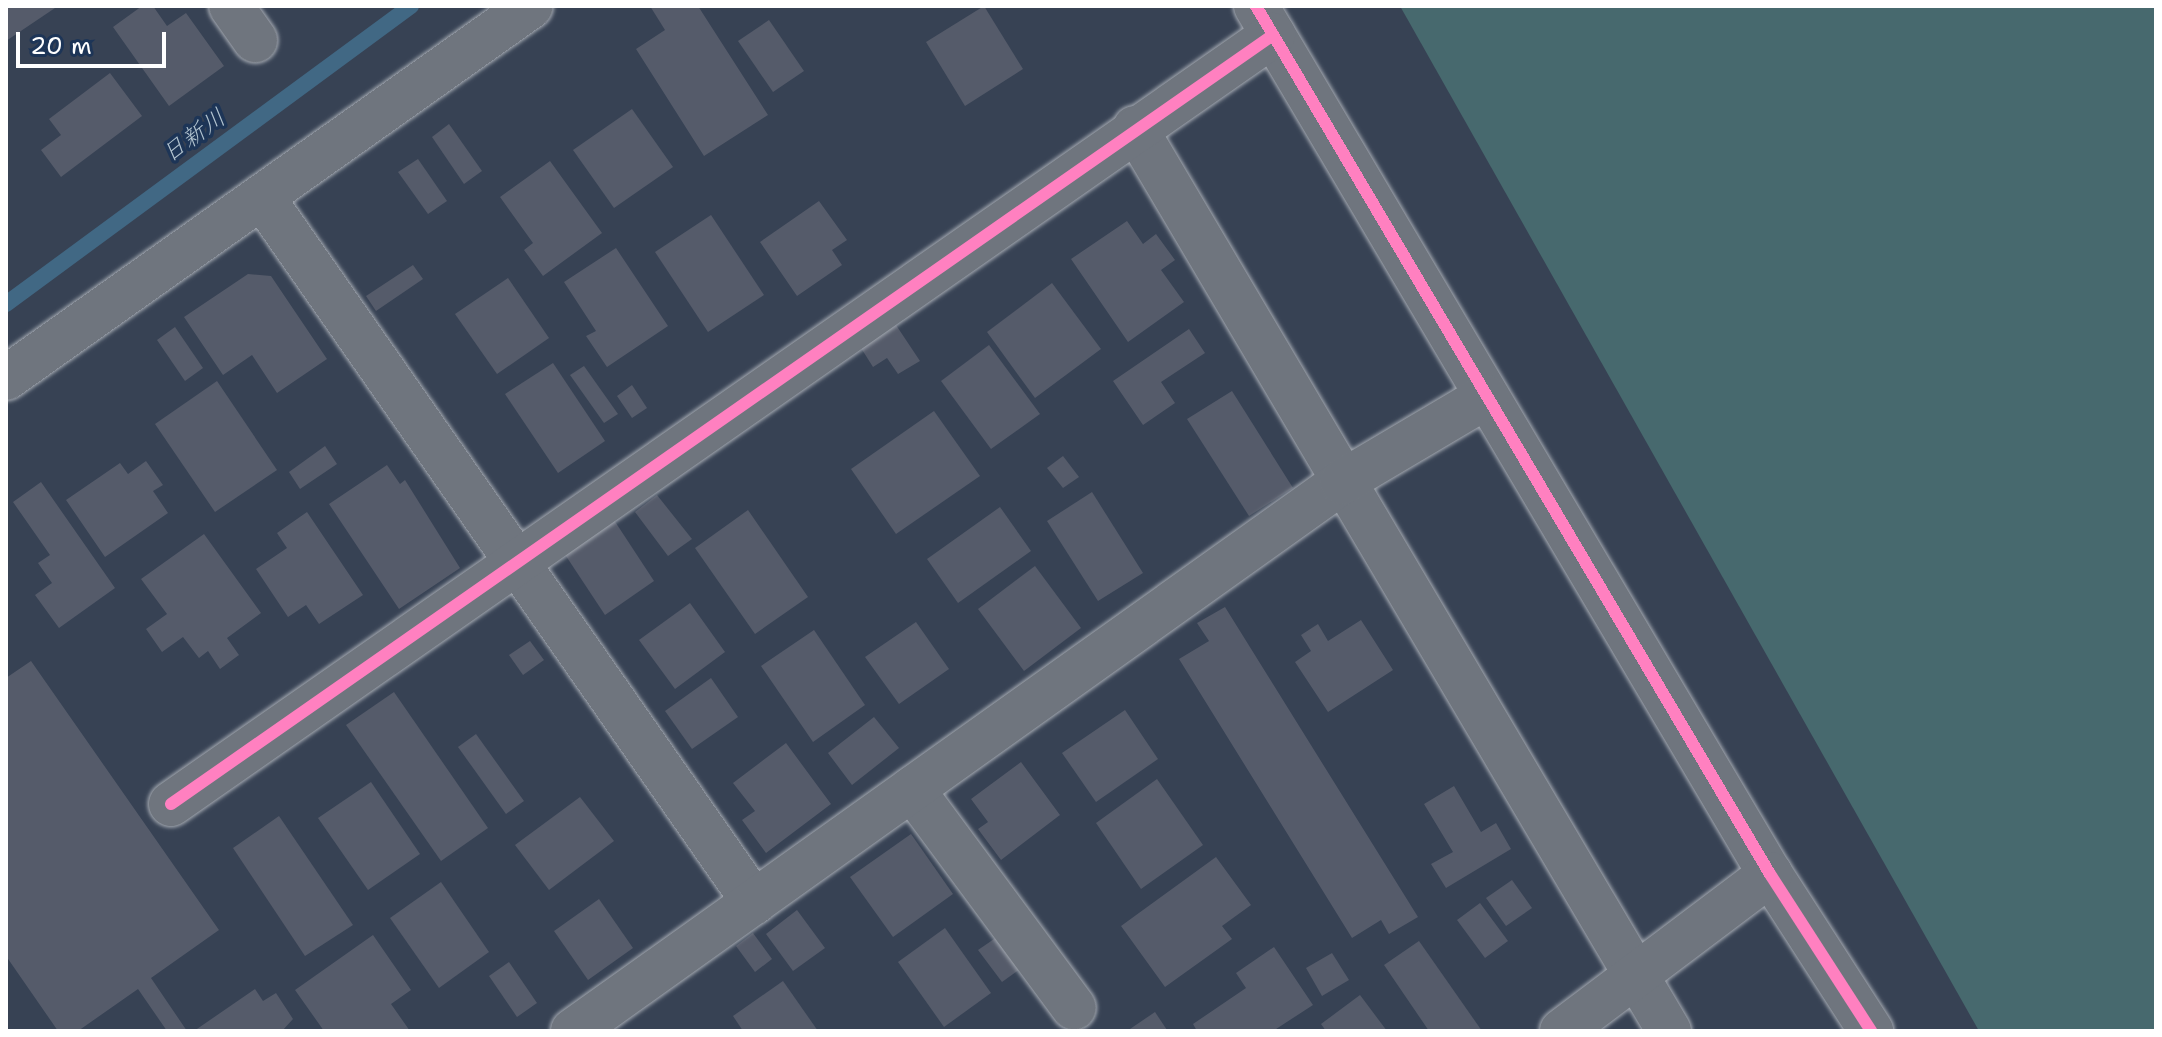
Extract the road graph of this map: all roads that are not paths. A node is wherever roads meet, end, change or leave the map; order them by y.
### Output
1 (531, 6) edge
2 (1264, 20) edge
3 (1135, 128) junction
4 (262, 197) junction
5 (6, 378) edge
6 (1486, 397) junction
7 (1342, 482) junction
8 (515, 560) junction
9 (912, 789) junction
10 (171, 804) dead end
11 (1770, 874) junction
12 (754, 902) junction
13 (1636, 978) junction
14 (1074, 1008) dead end
15 (573, 1031) edge
16 (1562, 1031) edge
17 (1669, 1031) edge
18 (1871, 1031) edge

1 - 4 street
2 - 3 street
2 - 6 street
3 - 7 street
3 - 8 street
4 - 5 street
4 - 8 street
6 - 7 street
6 - 11 street
7 - 9 street
7 - 13 street
8 - 10 street
8 - 12 street
9 - 12 street
9 - 14 street
11 - 13 street
11 - 18 street
12 - 15 street
13 - 16 street
13 - 17 street

